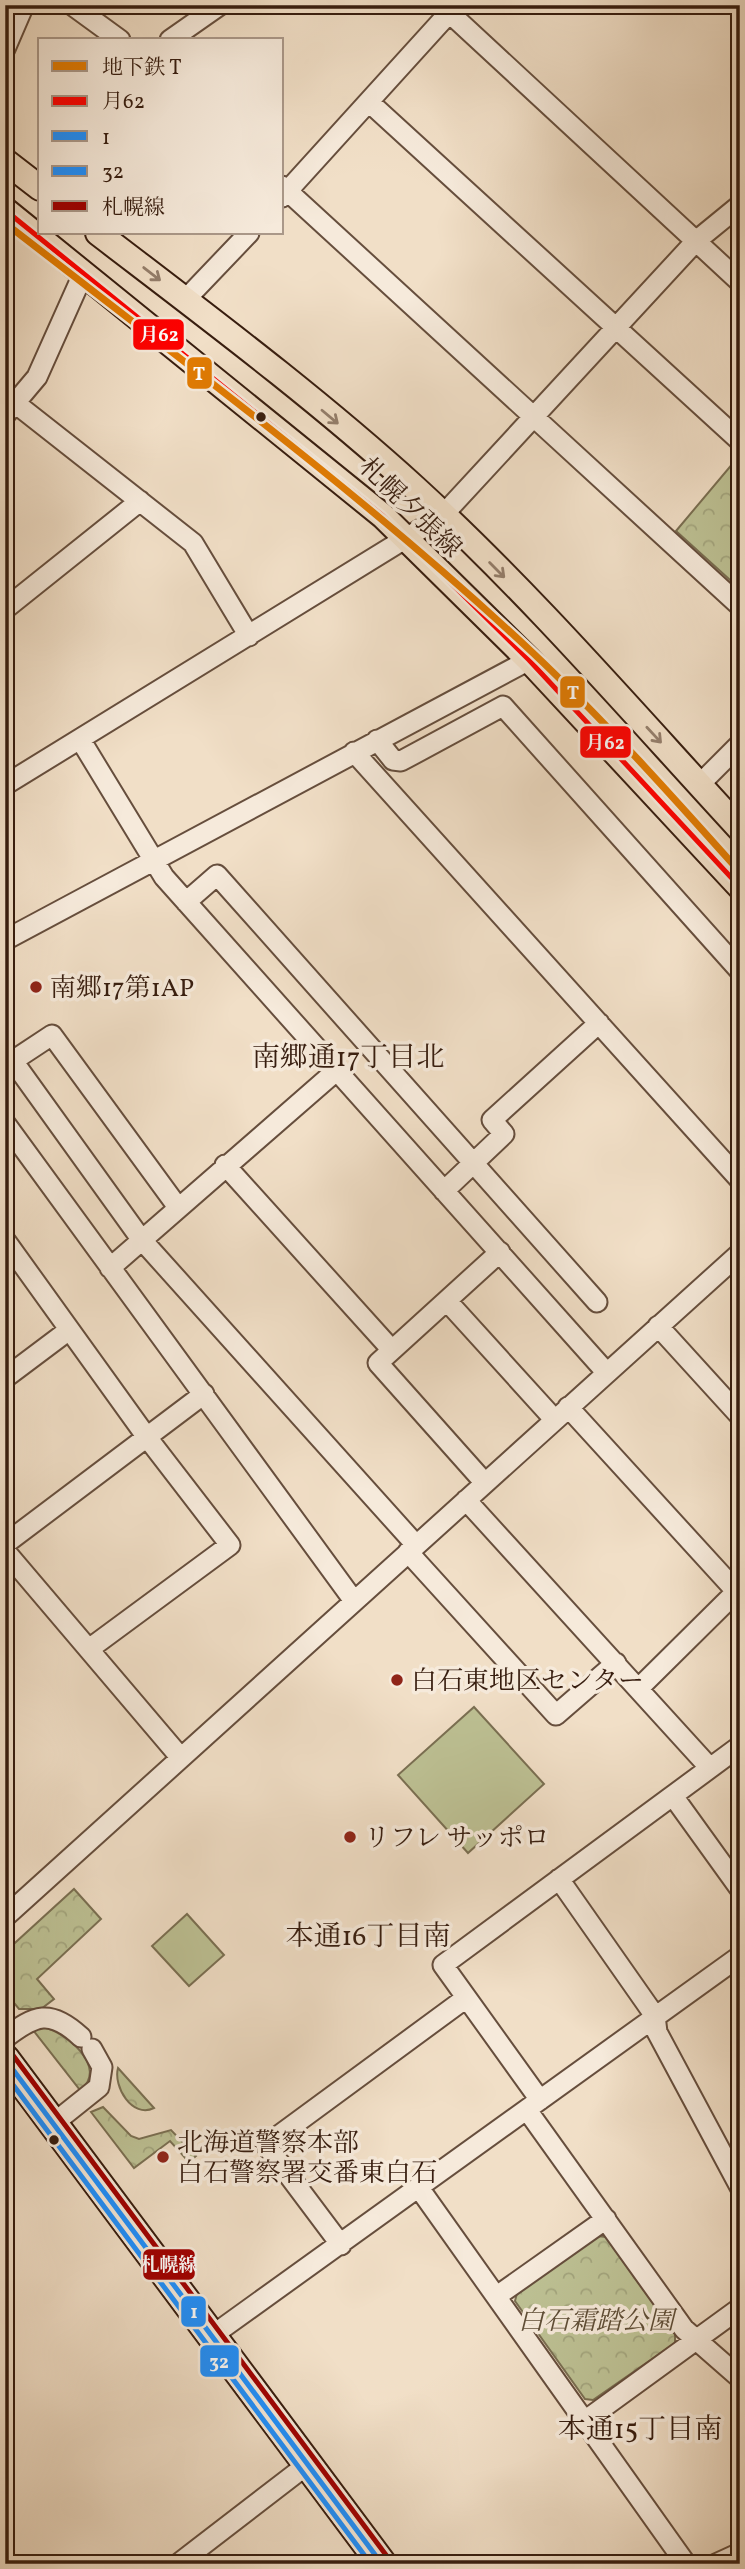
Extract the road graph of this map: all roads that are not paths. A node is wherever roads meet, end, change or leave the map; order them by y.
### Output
1 (72, 5) edge
2 (220, 5) edge
3 (18, 8) edge
4 (445, 9) edge
5 (117, 38) edge
6 (173, 38) edge
7 (5, 49) edge
8 (369, 102) junction
9 (5, 161) edge
10 (38, 186) edge
11 (284, 192) edge
12 (740, 205) edge
13 (5, 210) edge
14 (99, 234) edge
15 (247, 234) edge
16 (703, 235) junction
17 (83, 272) junction
18 (740, 282) edge
19 (185, 300) junction
20 (616, 327) junction
21 (10, 409) edge
22 (534, 416) junction
23 (740, 441) edge
24 (140, 501) junction
25 (442, 516) junction
26 (407, 540) junction
27 (740, 606) edge
28 (5, 609) edge
29 (249, 636) junction
30 (529, 660) junction
31 (80, 739) junction
32 (377, 740) junction
33 (740, 744) edge
34 (354, 752) junction
35 (5, 785) edge
36 (699, 785) junction
37 (740, 829) edge
38 (154, 861) junction
39 (740, 887) edge
40 (186, 902) junction
41 (5, 940) edge
42 (740, 971) edge
43 (599, 1023) junction
44 (9, 1064) edge
45 (336, 1071) junction
46 (5, 1123) edge
47 (473, 1163) junction
48 (225, 1165) junction
49 (740, 1180) edge
50 (444, 1191) junction
51 (177, 1206) junction
52 (141, 1240) junction
53 (8, 1248) edge
54 (500, 1252) junction
55 (738, 1259) edge
56 (110, 1268) junction
57 (447, 1301) junction
58 (597, 1302) dead end
59 (659, 1326) junction
60 (69, 1330) junction
61 (391, 1349) junction
62 (606, 1372) junction
63 (5, 1378) edge
64 (204, 1394) junction
65 (561, 1413) junction
66 (740, 1416) edge
67 (146, 1436) junction
68 (484, 1482) junction
69 (466, 1500) junction
70 (5, 1544) edge
71 (412, 1549) junction
72 (5, 1551) edge
73 (738, 1589) edge
74 (354, 1601) junction
75 (89, 1648) junction
76 (616, 1663) junction
77 (639, 1688) junction
78 (740, 1746) edge
79 (181, 1758) junction
80 (710, 1768) junction
81 (673, 1796) junction
82 (559, 1879) junction
83 (740, 1889) edge
84 (5, 1917) edge
85 (740, 1956) edge
86 (466, 1998) junction
87 (655, 2016) junction
88 (5, 2038) edge
89 (5, 2059) edge
90 (534, 2105) junction
91 (54, 2123) junction
92 (740, 2187) edge
93 (419, 2188) junction
94 (606, 2219) junction
95 (341, 2245) junction
96 (498, 2296) junction
97 (740, 2308) edge
98 (213, 2335) junction
99 (697, 2340) junction
100 (740, 2378) edge
101 (586, 2420) junction
102 (307, 2464) junction
103 (740, 2553) edge
104 (178, 2564) edge
105 (382, 2564) edge
106 (686, 2564) edge
107 (716, 2564) edge

1 - 5 street
2 - 6 street
3 - 7 street
4 - 8 street
4 - 16 street
8 - 11 street
8 - 20 street
9 - 10 main road
11 - 22 street
12 - 16 street
13 - 17 main road, 札幌夕張線
14 -> 19 main road, 札幌夕張線
15 - 19 street
16 - 18 street
16 - 20 street
17 - 21 street
17 - 26 main road, 札幌夕張線
19 -> 25 main road, 札幌夕張線
20 - 22 street
20 - 23 street
21 - 24 street
22 - 25 street
22 - 27 street
24 - 28 street
24 - 29 street
25 - 26 street
25 -> 36 main road, 札幌夕張線
26 - 29 street
26 - 30 main road, 札幌夕張線
29 - 31 street
30 - 32 street
30 - 39 main road, 札幌夕張線
31 - 35 street
31 - 38 street
32 - 34 street
32 - 42 street
33 - 36 street
34 - 38 street
34 - 43 street
36 - 37 main road, 札幌夕張線
38 - 40 street
38 - 41 street
40 - 45 street
40 - 47 street
43 - 47 street
43 - 49 street
44 - 51 street
44 - 52 street
45 - 48 street
45 - 50 street
46 - 56 street
47 - 50 street
47 - 58 street
48 - 51 street
48 - 61 street
50 - 54 street
51 - 52 street
52 - 56 street
52 - 71 street
53 - 60 street
54 - 57 street
54 - 62 street
55 - 59 street
56 - 64 street
57 - 61 street
57 - 65 street
59 - 62 street
59 - 66 street
60 - 63 street
60 - 67 street
61 - 68 street
62 - 65 street
64 - 67 street
64 - 74 street
65 - 68 street
65 - 73 street
67 - 70 street
67 - 75 street
68 - 69 street
69 - 71 street
69 - 76 street
71 - 74 street
71 - 76 street
72 - 75 street
73 - 77 street
74 - 79 street
75 - 79 street
76 - 77 street
77 - 80 street
78 - 80 street
79 - 84 street
80 - 81 street
81 - 82 street
81 - 83 street
82 - 86 street
82 - 87 street
85 - 87 street
86 - 90 street
86 - 95 street
87 - 90 street
87 - 92 street
88 - 91 street
89 - 91 highway
90 - 93 street
90 - 94 street
91 - 98 highway
93 - 95 street
93 - 96 street
94 - 96 street
94 - 99 street
95 - 98 street
96 - 101 street
97 - 99 street
98 - 102 highway
99 - 100 street
99 - 101 street
101 - 106 street
102 - 104 street
102 - 105 highway
103 - 107 street

